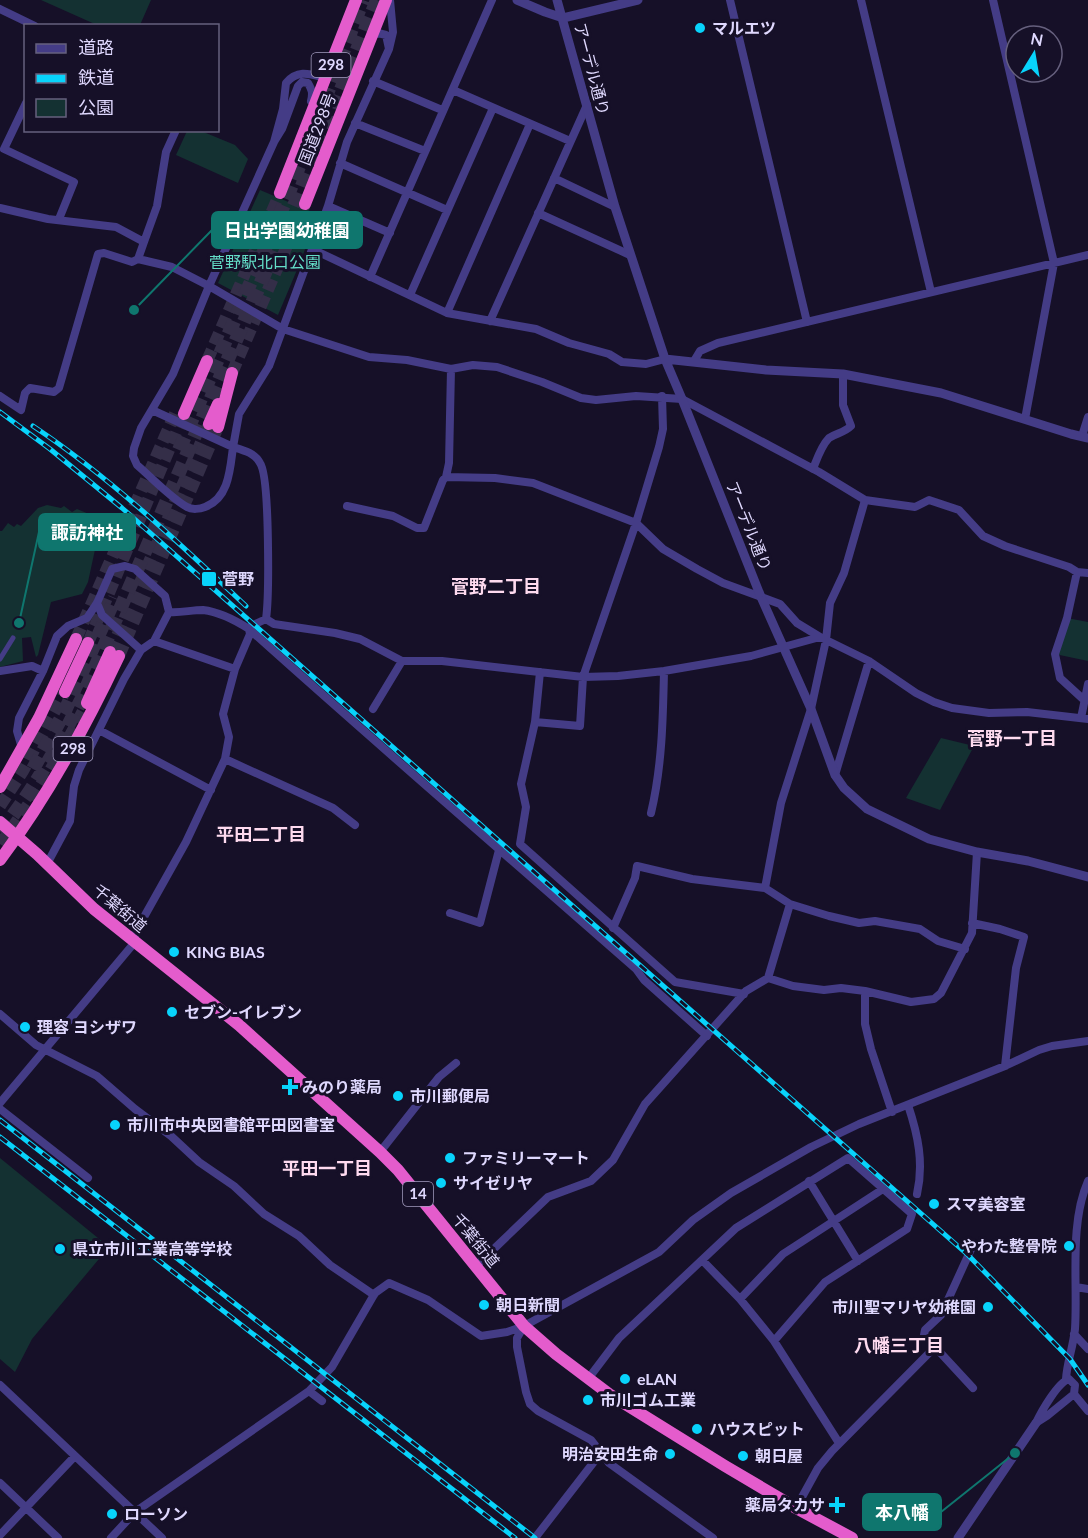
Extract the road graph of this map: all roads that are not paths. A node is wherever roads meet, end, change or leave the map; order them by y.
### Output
1 (356, 0) edge
2 (388, 0) edge
3 (492, 0) edge
4 (517, 0) edge
5 (557, 0) edge
6 (638, 0) edge
7 (729, 0) edge
8 (861, 0) edge
9 (993, 0) edge
10 (0, 9) edge
11 (563, 18) junction
12 (31, 24) edge
13 (372, 36) junction
14 (388, 49) junction
15 (326, 78) junction
16 (373, 81) junction
17 (453, 90) junction
18 (587, 105) junction
19 (24, 107) edge
20 (492, 108) junction
21 (442, 111) junction
22 (310, 117) junction
23 (355, 123) junction
24 (530, 124) junction
25 (175, 132) edge
26 (274, 141) junction
27 (570, 141) junction
28 (425, 151) junction
29 (340, 164) junction
30 (554, 178) junction
31 (407, 192) junction
32 (280, 193) tunnel mouth
33 (305, 204) tunnel mouth
34 (328, 206) junction
35 (615, 207) junction
36 (0, 208) edge
37 (447, 210) junction
38 (538, 213) junction
39 (59, 219) junction
40 (390, 233) junction
41 (144, 242) junction
42 (312, 249) junction
43 (630, 255) junction
44 (1088, 255) edge
45 (138, 259) junction
46 (1054, 263) junction
47 (370, 276) junction
48 (209, 285) junction
49 (931, 292) junction
50 (410, 295) junction
51 (447, 313) junction
52 (490, 321) junction
53 (807, 322) junction
54 (283, 330) junction
55 (665, 359) junction
56 (207, 361) tunnel mouth
57 (694, 361) junction
58 (451, 369) junction
59 (232, 373) tunnel mouth
60 (843, 374) junction
61 (0, 396) edge
62 (662, 396) junction
63 (682, 399) junction
64 (152, 410) junction
65 (180, 411) tunnel mouth
66 (1088, 417) edge
67 (1025, 419) junction
68 (213, 425) tunnel mouth
69 (1085, 437) edge
70 (233, 447) junction
71 (813, 469) junction
72 (446, 477) junction
73 (865, 500) junction
74 (347, 506) dead end
75 (636, 523) junction
76 (1077, 572) junction
77 (1088, 573) edge
78 (761, 597) junction
79 (97, 603) junction
80 (168, 612) junction
81 (266, 619) junction
82 (249, 629) junction
83 (13, 638) dead end
84 (823, 639) junction
85 (154, 641) junction
86 (782, 647) junction
87 (141, 650) junction
88 (0, 659) edge
89 (402, 661) junction
90 (869, 661) junction
91 (235, 669) junction
92 (0, 671) edge
93 (43, 671) junction
94 (664, 671) junction
95 (540, 672) junction
96 (583, 677) junction
97 (1088, 684) edge
98 (65, 692) tunnel mouth
99 (1083, 699) junction
100 (87, 703) tunnel mouth
101 (373, 709) dead end
102 (811, 709) junction
103 (1084, 718) edge
104 (535, 722) junction
105 (99, 730) junction
106 (22, 748) junction
107 (225, 759) junction
108 (62, 767) junction
109 (79, 770) junction
110 (835, 775) junction
111 (0, 788) edge
112 (211, 790) junction
113 (651, 813) dead end
114 (0, 822) edge
115 (355, 825) dead end
116 (17, 837) junction
117 (499, 850) junction
118 (977, 852) junction
119 (0, 860) edge
120 (47, 864) junction
121 (1088, 877) edge
122 (765, 888) junction
123 (790, 904) junction
124 (450, 913) dead end
125 (972, 923) junction
126 (613, 928) junction
127 (135, 942) junction
128 (965, 949) junction
129 (768, 978) junction
130 (865, 991) junction
131 (744, 994) junction
132 (0, 1014) edge
133 (708, 1036) junction
134 (1088, 1041) edge
135 (45, 1051) junction
136 (456, 1063) dead end
137 (1005, 1066) junction
138 (0, 1103) edge
139 (908, 1106) junction
140 (0, 1109) edge
141 (892, 1112) junction
142 (380, 1152) junction
143 (88, 1178) dead end
144 (809, 1181) junction
145 (1088, 1181) edge
146 (883, 1189) junction
147 (916, 1194) dead end
148 (834, 1222) junction
149 (973, 1245) dead end
150 (702, 1260) junction
151 (858, 1261) junction
152 (476, 1266) junction
153 (1076, 1287) junction
154 (1088, 1289) edge
155 (374, 1295) junction
156 (740, 1299) junction
157 (524, 1326) junction
158 (1074, 1334) junction
159 (774, 1341) junction
160 (934, 1348) junction
161 (1088, 1349) edge
162 (588, 1379) junction
163 (1066, 1379) junction
164 (0, 1385) edge
165 (973, 1388) dead end
166 (309, 1391) junction
167 (1074, 1394) junction
168 (322, 1401) dead end
169 (1088, 1411) edge
170 (1036, 1423) junction
171 (839, 1443) junction
172 (600, 1454) junction
173 (75, 1456) junction
174 (0, 1483) edge
175 (26, 1508) junction
176 (796, 1508) junction
177 (135, 1512) junction
178 (0, 1535) edge
179 (58, 1538) edge
180 (111, 1538) edge
181 (162, 1538) edge
182 (535, 1538) edge
183 (713, 1538) edge
184 (852, 1538) edge
185 (958, 1538) edge

1 - 15 highway, 国道298号 / 298
2 - 13 highway, 国道298号 / 298
2 - 14 street
3 - 17 street
4 - 11 street
5 - 11 street, アーデル通り
6 - 11 street
7 - 53 street
8 - 49 street
9 - 46 street
10 - 12 street
11 - 18 street, アーデル通り
13 - 14 street
13 - 33 highway, 国道298号 / 298
14 - 16 street
15 - 22 highway, 国道298号 / 298
15 - 26 street
16 - 21 street
16 - 23 street
17 - 20 street
17 - 21 street
18 - 27 street
18 - 35 street, アーデル通り
19 - 39 street
20 - 24 street
20 - 37 street
21 - 28 street
22 - 26 street
22 - 32 highway, 国道298号 / 298
23 - 28 street
23 - 29 street
24 - 27 street
24 - 51 street
25 - 41 street
26 - 48 street
27 - 30 street
28 - 31 street
29 - 31 street
29 - 34 street
30 - 35 street
30 - 38 street
31 - 37 street
31 - 40 street
34 - 40 street
34 - 42 street
35 - 43 street, アーデル通り
36 - 39 street
37 - 50 street
38 - 43 street
38 - 52 street
39 - 41 street
40 - 47 street
41 - 45 street
42 - 47 street
42 - 54 street
43 - 55 street, アーデル通り
44 - 46 street
45 - 48 street
45 - 61 street
46 - 49 street
46 - 67 street
47 - 50 street
48 - 54 street
48 - 64 street
49 - 53 street
50 - 51 street
51 - 52 street
52 - 55 street
53 - 57 street
54 - 58 street
54 - 70 street
55 - 57 street
55 - 63 street, アーデル通り
56 - 65 highway
57 - 60 street
58 - 62 street
58 - 72 street
59 - 68 highway
60 - 67 street
60 - 71 street
62 - 63 street
62 - 75 street
63 - 71 street
63 - 78 street, アーデル通り
64 - 70 street
64 - 70 street
66 - 69 street
67 - 69 street
70 - 81 street
71 - 73 street
72 - 74 street
72 - 75 street
73 - 76 street
73 - 84 street
75 - 78 street
75 - 96 street
76 - 77 street
76 - 99 street
78 - 84 street
78 - 86 street, アーデル通り
79 - 80 street
79 - 87 street
79 - 93 street
80 - 82 street
80 - 85 street
81 - 82 street
81 - 89 street
82 - 91 street
82 - 117 street
83 - 88 street
84 - 86 street
84 - 90 street
84 - 102 street
85 - 87 street
85 - 91 street
86 - 94 street
86 - 102 street, アーデル通り
87 - 105 street
89 - 95 street
89 - 101 street
90 - 103 street
90 - 110 street
91 - 107 street
92 - 93 street
93 - 106 street
94 - 96 street
94 - 113 street
95 - 96 street
95 - 104 street
96 - 104 street
97 - 99 street
98 - 106 highway, 298
99 - 103 street
100 - 108 highway, 298
102 - 110 street, アーデル通り
102 - 122 street
104 - 126 street
105 - 109 street
105 - 112 street
106 - 111 highway, 298
107 - 112 street
107 - 115 street
108 - 109 street
108 - 116 highway, 298
109 - 120 street
110 - 118 street, アーデル通り
112 - 127 street
114 - 116 highway, 千葉街道 / 14
116 - 119 highway, 298
116 - 120 highway, 千葉街道 / 14
117 - 124 street
117 - 133 street
118 - 121 street, アーデル通り
118 - 125 street
120 - 127 highway, 千葉街道 / 14
122 - 123 street
122 - 126 street
123 - 128 street
123 - 129 street
125 - 128 street
125 - 137 street
126 - 131 street
127 - 135 street
127 - 142 highway, 千葉街道 / 14
128 - 130 street
129 - 130 street
129 - 131 street
130 - 141 street
131 - 133 street
132 - 135 street
133 - 152 street
134 - 137 street
135 - 138 street
135 - 155 street
136 - 142 street
137 - 139 street
139 - 141 street
139 - 147 street
140 - 143 street
141 - 157 street
142 - 152 highway, 千葉街道 / 14
144 - 146 street
144 - 148 street
144 - 150 street
145 - 153 street
146 - 148 street
146 - 151 street
148 - 151 street
148 - 156 street
149 - 160 street
150 - 156 street
150 - 162 street
151 - 159 street
152 - 157 highway, 千葉街道 / 14
153 - 154 street
153 - 158 street
155 - 157 street
155 - 166 street
156 - 159 street
157 - 162 highway, 千葉街道 / 14
157 - 172 street
158 - 161 street
158 - 163 street
159 - 171 street
160 - 165 street
160 - 171 street
162 - 176 highway, 千葉街道 / 14
163 - 167 street
163 - 170 street
164 - 173 street
166 - 168 street
166 - 177 street
167 - 169 street
167 - 170 street
170 - 185 street
171 - 176 street
172 - 182 street
172 - 183 street
173 - 175 street
173 - 177 street
174 - 175 street
175 - 178 street
175 - 179 street
176 - 184 highway, 千葉街道 / 14
177 - 180 street
177 - 181 street

